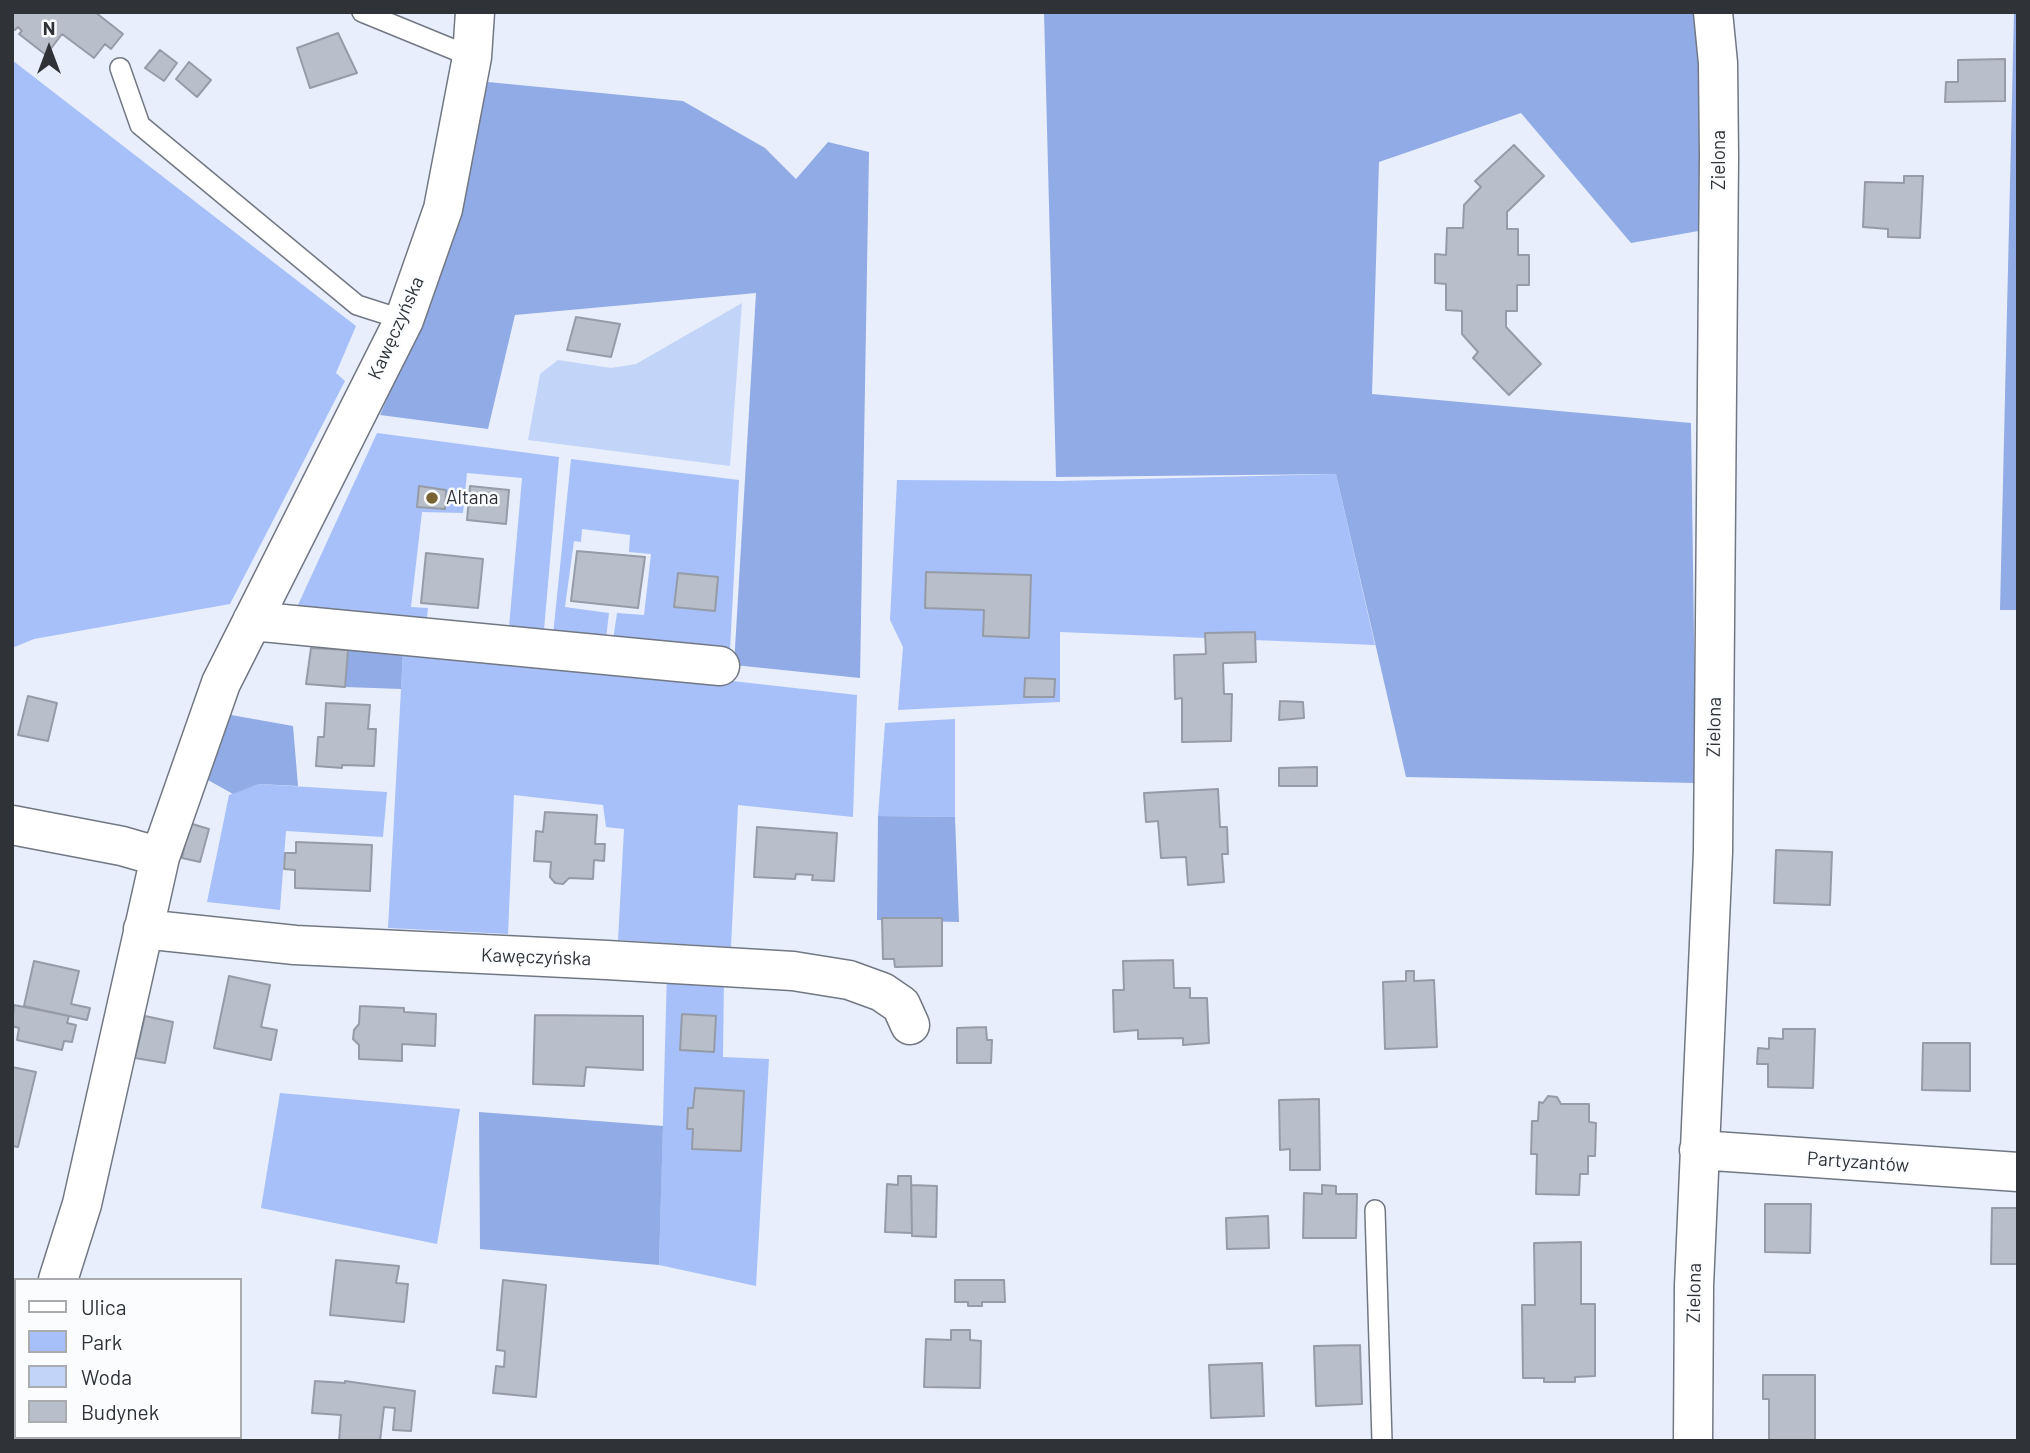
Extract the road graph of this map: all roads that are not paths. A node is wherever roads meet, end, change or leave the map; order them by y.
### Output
1 (362, 12) edge
2 (475, 12) edge
3 (1713, 12) edge
4 (472, 57) junction
5 (120, 68) dead end
6 (404, 320) junction
7 (252, 621) junction
8 (720, 666) dead end
9 (12, 825) edge
10 (160, 857) junction
11 (143, 929) junction
12 (910, 1025) dead end
13 (1699, 1150) junction
14 (2018, 1172) edge
15 (1375, 1210) dead end
16 (59, 1278) edge
17 (1382, 1441) edge
18 (1693, 1441) edge

1 - 4 lane
2 - 4 street, Kawęczyńska
3 - 13 street, Zielona
4 - 6 street, Kawęczyńska
5 - 6 lane
6 - 7 street, Kawęczyńska
7 - 8 street
7 - 10 street, Kawęczyńska
9 - 10 street
10 - 11 street, Kawęczyńska
11 - 12 street, Kawęczyńska
11 - 16 street, Kawęczyńska
13 - 14 street, Partyzantów
13 - 18 street, Zielona
15 - 17 lane

